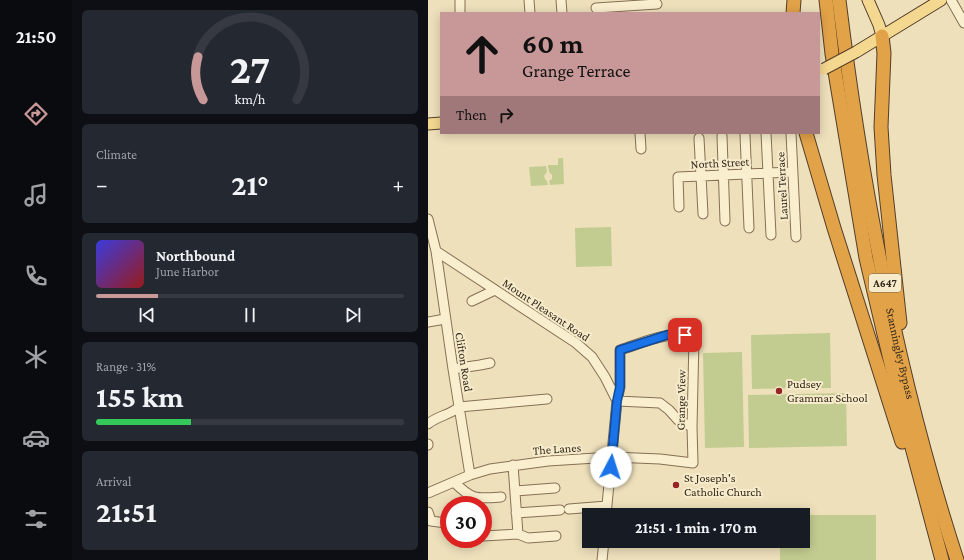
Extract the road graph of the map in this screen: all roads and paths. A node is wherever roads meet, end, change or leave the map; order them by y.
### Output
1 (460, 0) edge
2 (529, 0) edge
3 (561, 0) edge
4 (794, 0) edge
5 (826, 0) edge
6 (839, 0) edge
7 (868, 0) edge
8 (939, 0) edge
9 (951, 0) edge
10 (626, 6) edge
11 (657, 6) edge
12 (596, 7) edge
13 (460, 12) edge
14 (530, 12) edge
15 (562, 12) edge
16 (793, 12) edge
17 (964, 23) edge
18 (882, 36) junction
19 (821, 70) edge
20 (440, 123) edge
21 (428, 124) edge
22 (640, 134) edge
23 (766, 134) edge
24 (791, 134) edge
25 (806, 134) edge
26 (745, 135) dead end
27 (722, 136) dead end
28 (700, 138) dead end
29 (641, 149) dead end
30 (793, 172) junction
31 (768, 173) junction
32 (746, 174) junction
33 (724, 175) junction
34 (702, 176) junction
35 (679, 206) dead end
36 (703, 214) dead end
37 (428, 219) edge
38 (726, 221) dead end
39 (749, 228) dead end
40 (771, 235) dead end
41 (796, 237) dead end
42 (436, 251) junction
43 (495, 290) junction
44 (472, 301) dead end
45 (445, 319) junction
46 (428, 322) edge
47 (902, 359) junction
48 (490, 363) dead end
49 (453, 368) junction
50 (547, 399) dead end
51 (617, 401) junction
52 (459, 407) junction
53 (428, 424) edge
54 (692, 427) junction
55 (612, 457) junction
56 (693, 462) joint
57 (513, 465) junction
58 (470, 475) junction
59 (454, 482) junction
60 (555, 488) dead end
61 (515, 491) junction
62 (428, 493) edge
63 (501, 497) dead end
64 (607, 508) edge
65 (569, 509) dead end
66 (560, 510) dead end
67 (582, 510) edge
68 (428, 512) edge
69 (516, 513) junction
70 (440, 522) edge
71 (518, 534) junction
72 (492, 535) edge
73 (556, 536) dead end
74 (603, 548) edge
75 (941, 558) edge
76 (602, 560) edge
77 (956, 560) edge

1 - 13 street
2 - 14 street
3 - 15 street
4 - 16 highway
5 - 75 highway, Stanningley Bypass / A647
6 - 47 highway, Stanningley Bypass / A647
7 - 18 main road
8 - 18 main road
9 - 17 street
10 - 11 street
10 - 12 street
18 - 19 main road, bridge
18 - 47 highway
20 - 21 main road
22 - 29 street
23 - 31 street
24 - 30 street, Laurel Terrace
25 - 75 highway
26 - 32 street
27 - 33 street
28 - 34 street
30 - 31 street, North Street
30 - 41 street, Laurel Terrace
31 - 32 street, North Street
31 - 40 street
32 - 33 street, North Street
32 - 39 street
33 - 34 street, North Street
33 - 38 street
34 - 35 street, North Street
34 - 36 street
37 - 42 street
42 - 43 street, Mount Pleasant Road
42 - 45 street, Clifton Road
43 - 44 street
43 - 51 street, Mount Pleasant Road
45 - 46 street
45 - 49 street, Clifton Road
47 - 77 highway, Stanningley Bypass / A647
48 - 49 street
49 - 52 street, Clifton Road
50 - 52 street
51 - 54 street
51 - 54 street, Grange View
51 - 55 street
52 - 53 street
52 - 58 street, Clifton Road
54 - 56 street, Grange View
55 - 56 street, The Lanes
55 - 57 street, The Lanes
55 - 64 street
57 - 58 street, The Lanes
57 - 61 street
58 - 59 street, The Lanes
59 - 62 street, The Lanes
59 - 63 street
60 - 61 street
61 - 69 street
65 - 67 street
66 - 69 street
68 - 70 street
69 - 71 street
71 - 72 street
71 - 73 street
74 - 76 street

